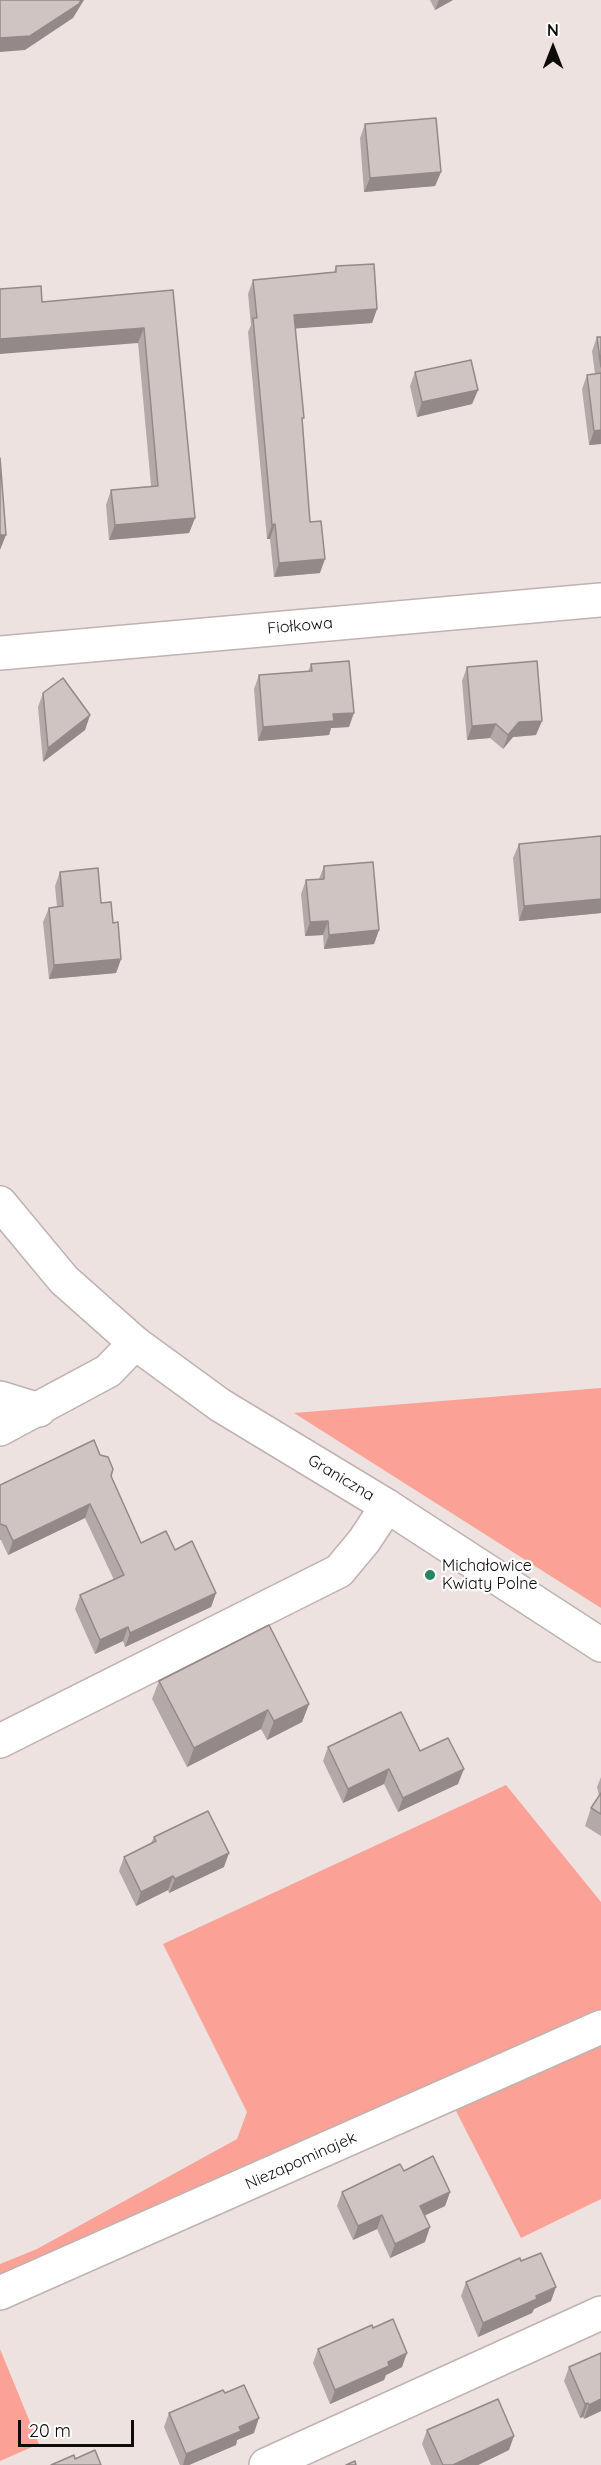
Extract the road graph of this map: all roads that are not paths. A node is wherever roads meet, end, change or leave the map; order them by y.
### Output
1 (601, 600) edge
2 (0, 653) edge
3 (0, 1203) edge
4 (135, 1343) junction
5 (0, 1398) edge
6 (39, 1410) junction
7 (0, 1429) edge
8 (387, 1506) junction
9 (601, 1645) edge
10 (0, 1741) edge
11 (601, 2026) edge
12 (0, 2294) edge
13 (601, 2313) edge
14 (266, 2465) edge

1 - 2 street, Fiołkowa
3 - 4 street, Graniczna
4 - 6 street
4 - 8 street, Graniczna
5 - 6 street
6 - 7 street
8 - 9 street
8 - 10 street, Graniczna
11 - 12 street, Niezapominajek
13 - 14 street

